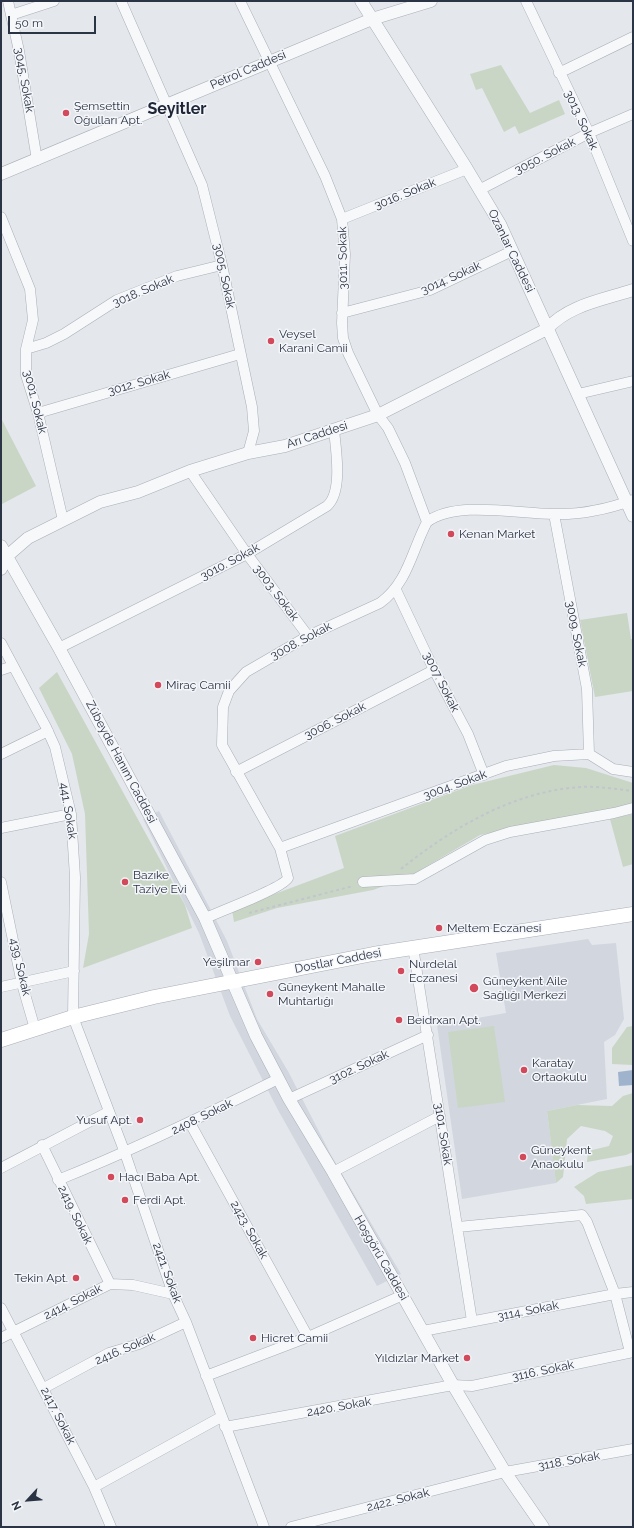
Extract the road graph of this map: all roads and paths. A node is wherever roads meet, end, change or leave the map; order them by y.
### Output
1 (8, 1) edge
2 (54, 1) edge
3 (121, 1) edge
4 (240, 1) edge
5 (361, 1) edge
6 (431, 1) edge
7 (526, 1) edge
8 (11, 15) junction
9 (372, 19) junction
10 (633, 37) edge
11 (270, 61) junction
12 (559, 73) junction
13 (166, 104) junction
14 (633, 114) edge
15 (589, 133) junction
16 (37, 160) junction
17 (467, 169) junction
18 (1, 174) edge
19 (479, 190) junction
20 (1, 217) edge
21 (342, 219) junction
22 (633, 241) edge
23 (512, 251) junction
24 (222, 265) junction
25 (633, 290) edge
26 (342, 313) junction
27 (547, 329) junction
28 (26, 349) junction
29 (240, 354) junction
30 (633, 381) edge
31 (578, 394) junction
32 (38, 413) junction
33 (378, 415) junction
34 (334, 430) junction
35 (248, 453) junction
36 (190, 471) junction
37 (629, 501) edge
38 (554, 514) junction
39 (633, 516) edge
40 (63, 520) junction
41 (427, 522) junction
42 (4, 551) edge
43 (247, 554) junction
44 (1, 569) edge
45 (396, 590) junction
46 (308, 636) junction
47 (1, 643) edge
48 (60, 648) junction
49 (13, 666) junction
50 (1, 670) edge
51 (434, 670) junction
52 (48, 731) junction
53 (1, 754) edge
54 (589, 754) junction
55 (236, 772) junction
56 (633, 772) edge
57 (484, 774) junction
58 (633, 791) edge
59 (633, 808) edge
60 (71, 814) junction
61 (1, 828) edge
62 (280, 848) junction
63 (394, 871) dead end
64 (1, 882) edge
65 (363, 882) joint
66 (2, 894) edge
67 (248, 913) dead end
68 (633, 914) edge
69 (205, 918) junction
70 (413, 947) junction
71 (74, 971) junction
72 (232, 982) junction
73 (22, 984) junction
74 (1, 987) edge
75 (73, 1017) junction
76 (35, 1029) junction
77 (428, 1034) junction
78 (1, 1040) edge
79 (278, 1079) junction
80 (289, 1099) junction
81 (108, 1112) junction
82 (440, 1116) junction
83 (190, 1123) junction
84 (42, 1145) junction
85 (126, 1153) junction
86 (1, 1168) edge
87 (333, 1172) junction
88 (58, 1180) junction
89 (458, 1227) junction
90 (110, 1284) junction
91 (633, 1292) edge
92 (173, 1294) junction
93 (615, 1294) junction
94 (403, 1296) junction
95 (1, 1308) edge
96 (472, 1321) junction
97 (186, 1322) junction
98 (423, 1331) junction
99 (13, 1332) junction
100 (308, 1337) junction
101 (1, 1338) edge
102 (632, 1352) edge
103 (206, 1376) junction
104 (453, 1385) junction
105 (44, 1388) junction
106 (223, 1422) junction
107 (633, 1449) edge
108 (505, 1472) junction
109 (94, 1487) junction
110 (111, 1527) edge
111 (264, 1527) edge
112 (291, 1527) edge
113 (543, 1527) edge

1 - 8 street, 3045. Sokak
2 - 8 street
3 - 13 street, 3005. Sokak
4 - 11 street, 3011. Sokak
5 - 9 street, Ozanlar Caddesi
6 - 9 street, Petrol Caddesi
7 - 12 street, 3013. Sokak
8 - 16 street, 3045. Sokak
9 - 11 street, Petrol Caddesi
9 - 17 street, Ozanlar Caddesi
10 - 12 street
11 - 13 street, Petrol Caddesi
11 - 21 street, 3011. Sokak
12 - 15 street, 3013. Sokak
13 - 16 street, Petrol Caddesi
13 - 24 street, 3005. Sokak
14 - 15 street, 3050. Sokak
15 - 19 street, 3050. Sokak
15 - 22 street, 3013. Sokak
16 - 18 street, Petrol Caddesi
17 - 19 street, Ozanlar Caddesi
17 - 21 street, 3016. Sokak
19 - 23 street, Ozanlar Caddesi
20 - 28 street, 3001. Sokak
21 - 26 street, 3011. Sokak
23 - 26 street, 3014. Sokak
23 - 27 street, Ozanlar Caddesi
24 - 28 street, 3018. Sokak
24 - 29 street, 3005. Sokak
25 - 27 street, Arı Caddesi
26 - 33 street, 3011. Sokak
27 - 31 street, Ozanlar Caddesi
27 - 33 street, Arı Caddesi
28 - 32 street, 3001. Sokak
29 - 32 street, 3012. Sokak
29 - 35 street, 3005. Sokak
30 - 31 street
31 - 37 street, Ozanlar Caddesi
32 - 40 street, 3001. Sokak
33 - 34 street, Arı Caddesi
33 - 41 street, 3011. Sokak
34 - 35 street, Arı Caddesi
34 - 43 street, 3010. Sokak
35 - 36 street, Arı Caddesi
36 - 40 street, Arı Caddesi
36 - 43 street, 3003. Sokak
37 - 38 street
37 - 39 street, Ozanlar Caddesi
38 - 41 street
38 - 54 street, 3009. Sokak
40 - 42 street, Arı Caddesi
41 - 45 street, 3008. Sokak
42 - 44 street, Arı Caddesi
42 - 48 street, Zübeyde Hanım Caddesi
43 - 46 street, 3003. Sokak
43 - 48 street, 3010. Sokak
45 - 46 street, 3008. Sokak
45 - 51 street, 3007. Sokak
46 - 55 street, 3008. Sokak
47 - 49 street, 441. Sokak
48 - 69 street, Zübeyde Hanım Caddesi
49 - 50 street
49 - 52 street, 441. Sokak
51 - 55 street, 3006. Sokak
51 - 57 street, 3007. Sokak
52 - 53 street
52 - 60 street, 441. Sokak
54 - 56 street
54 - 57 street, 3004. Sokak
55 - 62 street, 3008. Sokak
57 - 62 street, 3004. Sokak
58 - 63 path
59 - 65 street
60 - 61 street
60 - 71 street, 441. Sokak
62 - 69 street, 3008. Sokak
64 - 66 street, 439. Sokak
65 - 67 path
66 - 73 street, 439. Sokak
68 - 70 main road, Dostlar Caddesi
69 - 72 street, Zübeyde Hanım Caddesi
70 - 72 main road, Dostlar Caddesi
70 - 77 street, 3101. Sokak
71 - 73 street
71 - 75 street, 441. Sokak
72 - 75 main road, Dostlar Caddesi
72 - 79 street, Hoşgörü Caddesi
73 - 74 street
73 - 76 street, 439. Sokak
75 - 76 main road, Dostlar Caddesi
75 - 81 street, 2421. Sokak
76 - 78 main road, Dostlar Caddesi
77 - 80 street, 3102. Sokak
77 - 82 street, 3101. Sokak
79 - 80 street, Hoşgörü Caddesi
79 - 83 street, 2408. Sokak
80 - 87 street, Hoşgörü Caddesi
81 - 84 street
81 - 85 street, 2421. Sokak
82 - 87 street
82 - 89 street, 3101. Sokak
83 - 85 street, 2408. Sokak
83 - 100 street, 2423. Sokak
84 - 86 street
84 - 88 street, 2419. Sokak
85 - 88 street, 2408. Sokak
85 - 92 street, 2421. Sokak
87 - 94 street, Hoşgörü Caddesi
88 - 90 street, 2419. Sokak
89 - 93 street
89 - 96 street, 3101. Sokak
90 - 92 street, 2414. Sokak
90 - 99 street, 2414. Sokak
91 - 93 street, 3114. Sokak
92 - 97 street, 2421. Sokak
93 - 96 street, 3114. Sokak
93 - 102 street
94 - 98 street, Hoşgörü Caddesi
94 - 100 street
95 - 99 street, 2417. Sokak
96 - 98 street, 3114. Sokak
97 - 103 street, 2421. Sokak
97 - 105 street, 2416. Sokak
98 - 104 street, Hoşgörü Caddesi
99 - 101 street, 2414. Sokak
99 - 105 street, 2417. Sokak
100 - 103 street
102 - 104 street, 3116. Sokak
103 - 106 street, 2421. Sokak
104 - 106 street, 2420. Sokak
104 - 108 street, Hoşgörü Caddesi
105 - 109 street, 2417. Sokak
106 - 109 street, 2420. Sokak
106 - 111 street, 2421. Sokak
107 - 108 street, 3118. Sokak
108 - 112 street, 2422. Sokak
108 - 113 street, Hoşgörü Caddesi
109 - 110 street, 2417. Sokak

